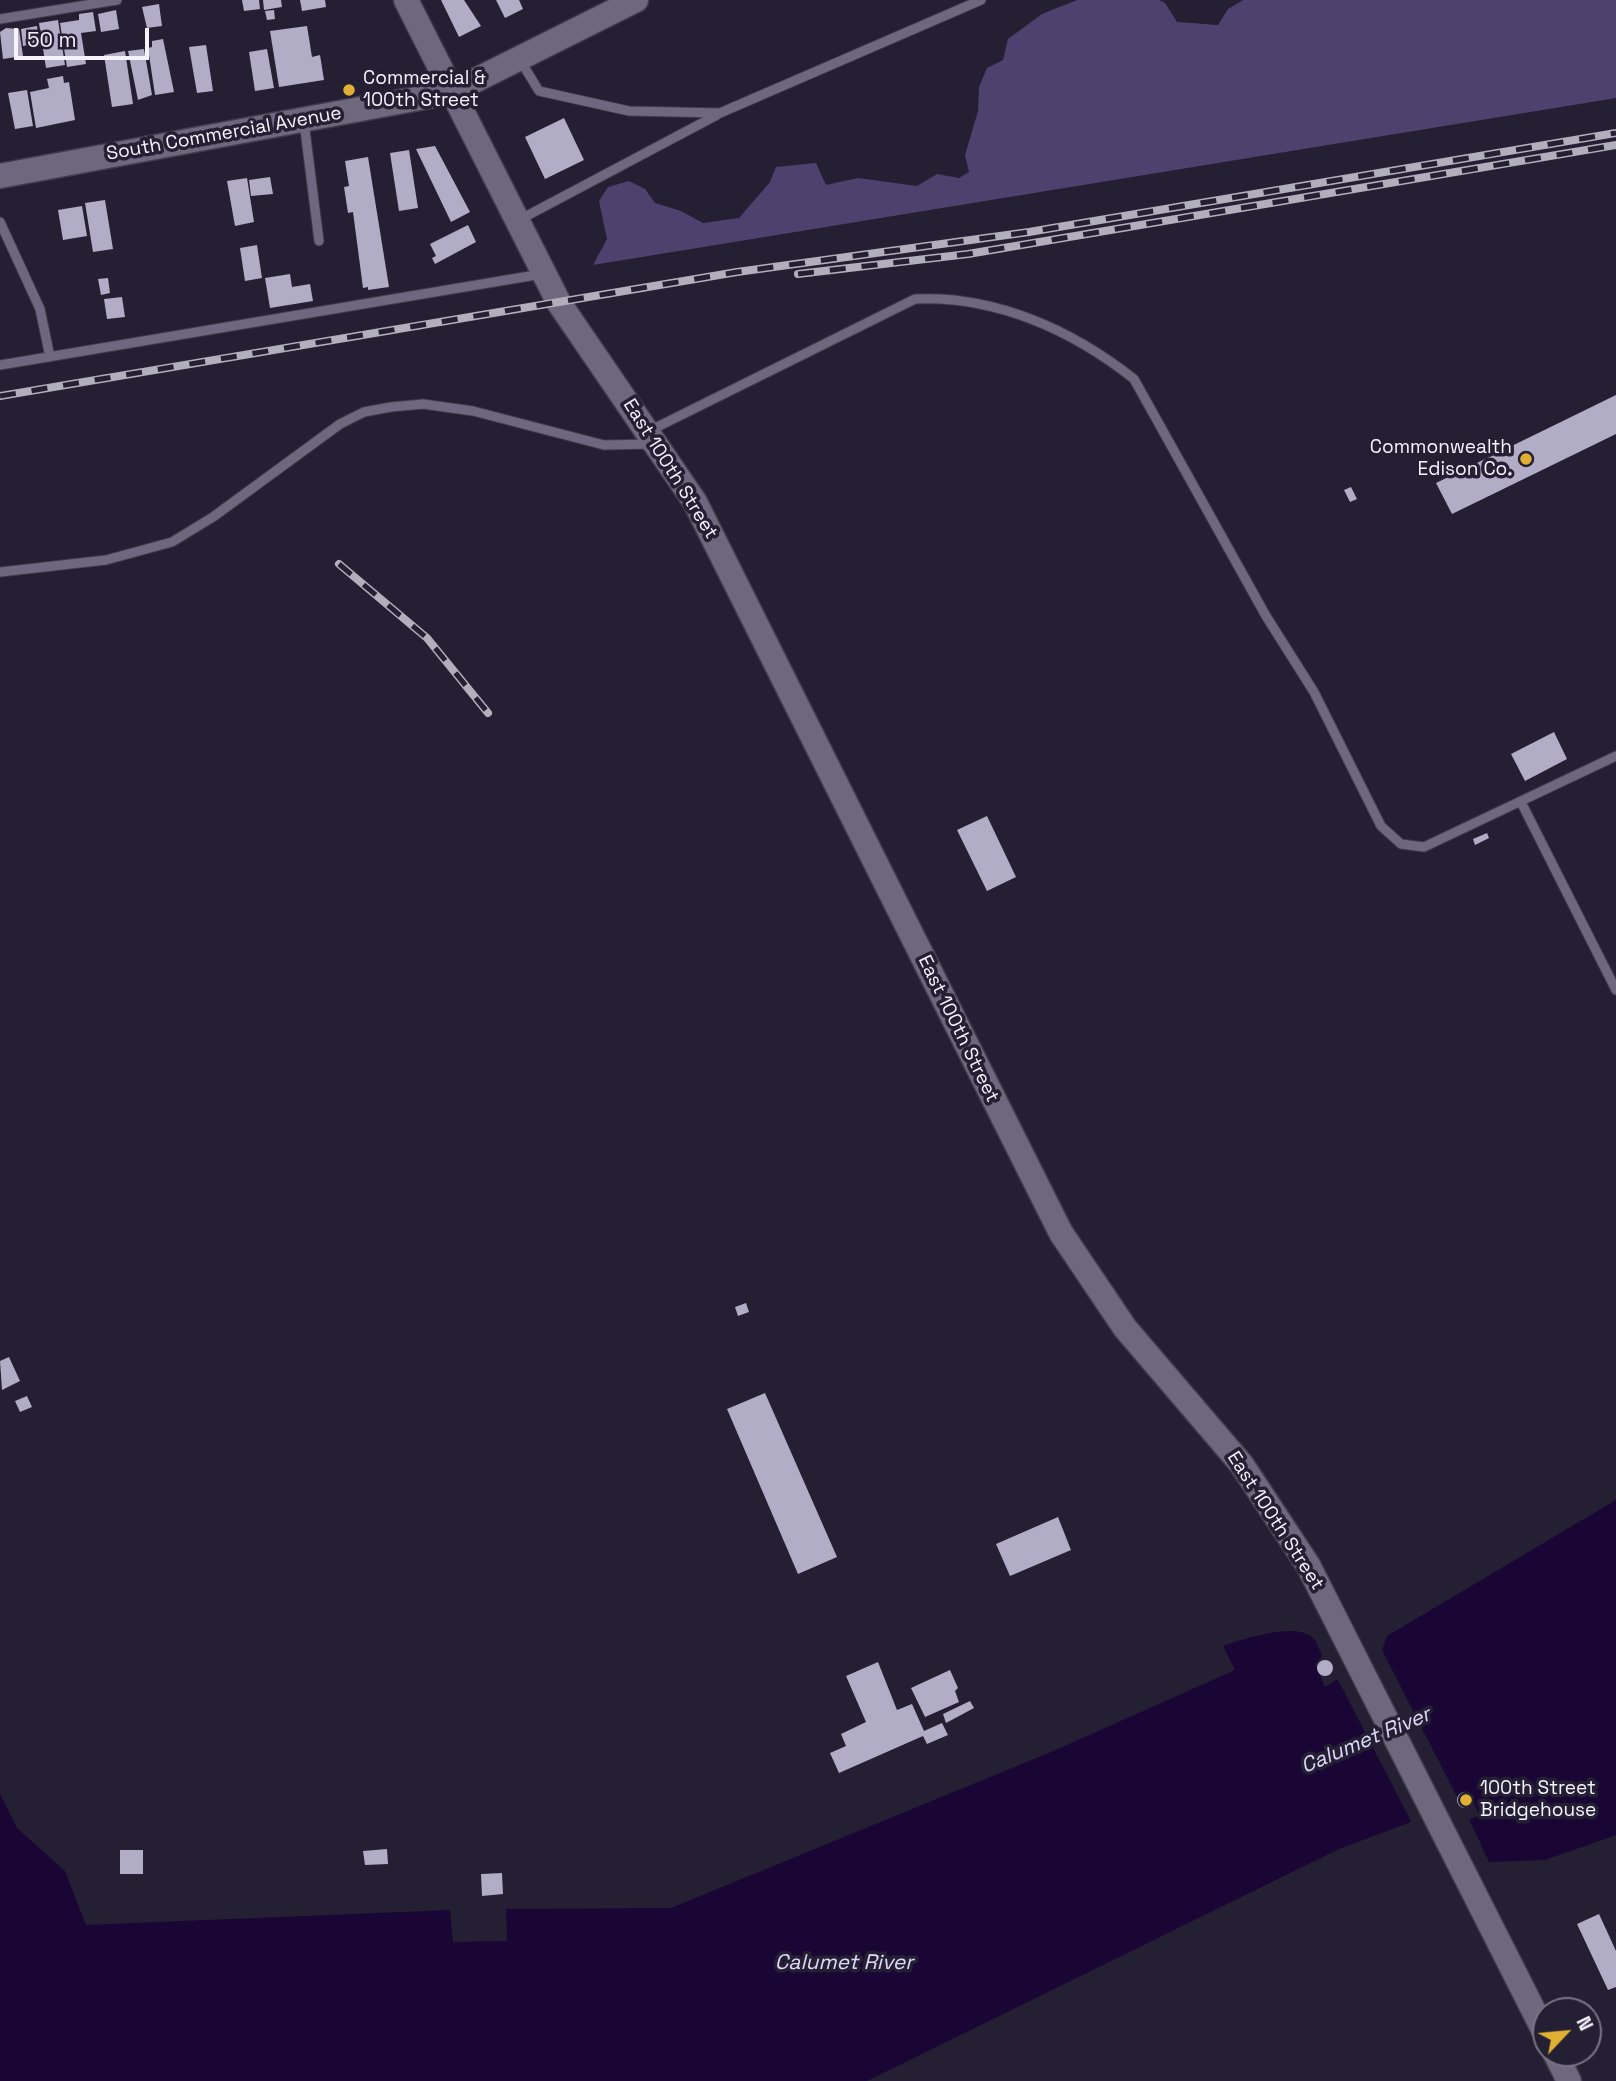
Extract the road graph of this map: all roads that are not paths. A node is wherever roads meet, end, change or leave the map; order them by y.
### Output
1 (117, 0) edge
2 (406, 0) edge
3 (636, 0) edge
4 (981, 0) edge
5 (0, 19) edge
6 (519, 59) junction
7 (452, 93) junction
8 (720, 113) junction
9 (304, 120) junction
10 (0, 176) edge
11 (518, 221) junction
12 (0, 222) edge
13 (319, 241) dead end
14 (544, 273) junction
15 (50, 357) junction
16 (0, 365) edge
17 (653, 438) junction
18 (0, 572) edge
19 (1616, 755) edge
20 (1521, 802) junction
21 (1616, 990) edge
22 (1532, 2007) edge

1 - 5 lane
2 - 7 main road, East 100th Street
3 - 6 main road, South Commercial Avenue
4 - 8 lane
6 - 7 main road, South Commercial Avenue
6 - 8 lane
7 - 9 main road, South Commercial Avenue
7 - 11 main road, East 100th Street
8 - 11 lane
9 - 10 main road, South Commercial Avenue
9 - 13 lane
11 - 14 main road, East 100th Street
12 - 15 lane
14 - 15 lane
14 - 17 main road, East 100th Street
15 - 16 lane
17 - 18 lane
17 - 20 lane
17 - 22 main road, East 100th Street
19 - 20 lane
20 - 21 lane

